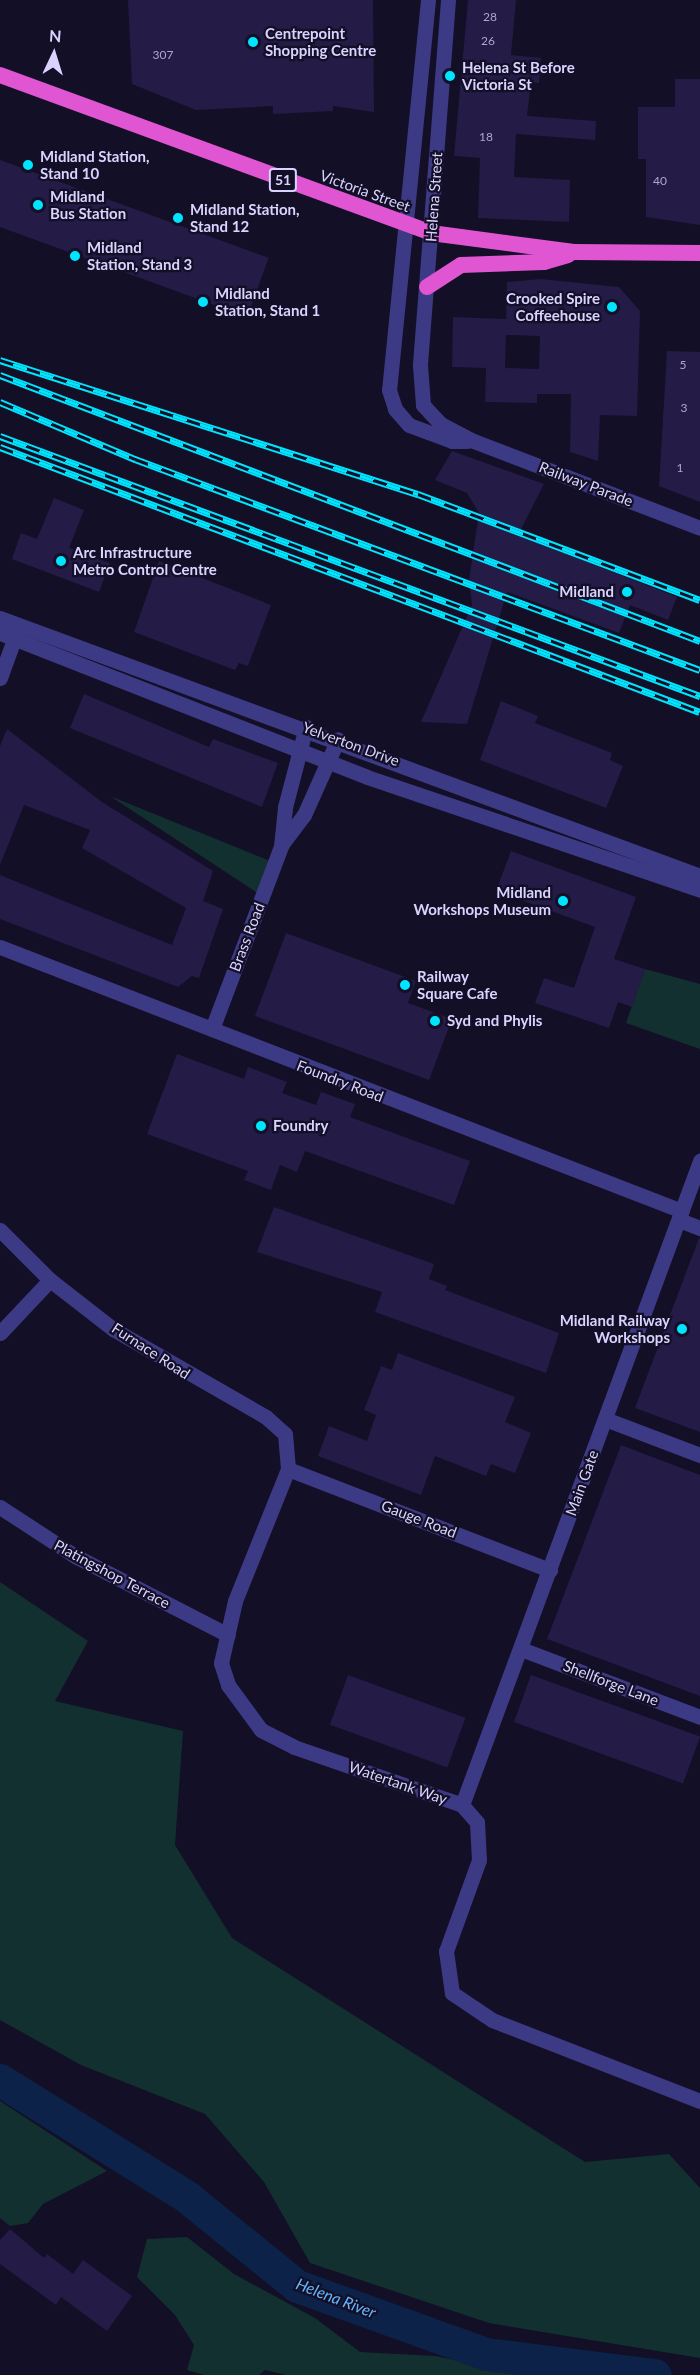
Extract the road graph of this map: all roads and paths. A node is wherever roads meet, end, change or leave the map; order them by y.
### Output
1 (428, 0) edge
2 (448, 0) edge
3 (0, 75) edge
4 (405, 224) junction
5 (431, 233) junction
6 (574, 252) junction
7 (700, 253) edge
8 (427, 287) junction
9 (389, 390) joint
10 (419, 393) joint
11 (471, 440) junction
12 (700, 528) edge
13 (0, 618) edge
14 (20, 623) junction
15 (7, 637) edge
16 (0, 678) edge
17 (306, 727) junction
18 (338, 739) junction
19 (300, 752) junction
20 (329, 763) junction
21 (281, 846) junction
22 (700, 876) edge
23 (700, 890) edge
24 (0, 947) edge
25 (212, 1029) junction
26 (700, 1161) edge
27 (680, 1215) junction
28 (700, 1228) edge
29 (0, 1230) edge
30 (50, 1280) junction
31 (0, 1333) edge
32 (605, 1419) junction
33 (700, 1455) edge
34 (288, 1469) junction
35 (0, 1507) edge
36 (550, 1570) junction
37 (228, 1635) junction
38 (521, 1649) junction
39 (700, 1716) edge
40 (462, 1805) junction
41 (700, 2101) edge

1 - 4 street, Helena Street
2 - 5 street, Helena Street
3 - 4 highway, Victoria Street / 51
4 - 5 highway, Victoria Street / 51
4 - 9 street, Helena Street
5 - 6 highway, Victoria Street / 51
5 - 8 street, Helena Street
6 - 7 highway, Victoria Street / 51
6 - 8 highway
8 - 10 street, Helena Street
9 - 11 street, Railway Parade
10 - 11 street, Railway Parade
11 - 12 street, Railway Parade
13 - 14 street, Yelverton Drive
14 - 15 street
14 - 17 street, Yelverton Drive
15 - 16 street
15 - 19 street, Yelverton Drive
17 - 18 street, Yelverton Drive
17 - 19 street, Brass Road
18 - 20 street, Brass Road
18 - 22 street, Yelverton Drive
19 - 20 street, Yelverton Drive
19 - 21 street, Brass Road
20 - 21 street, Brass Road
20 - 23 street, Yelverton Drive
21 - 25 street, Brass Road
24 - 25 street, Foundry Road
25 - 27 street, Foundry Road
26 - 27 street, Main Gate
27 - 28 street, Foundry Road
27 - 32 street, Main Gate
29 - 30 street, Furnace Road
30 - 31 street
30 - 34 street, Furnace Road
32 - 33 street
32 - 36 street, Main Gate
34 - 36 street, Gauge Road
34 - 37 street, Watertank Way
35 - 37 street, Platingshop Terrace
36 - 38 street, Main Gate
37 - 40 street, Watertank Way
38 - 39 street, Shellforge Lane
38 - 40 street, Main Gate
40 - 41 street, Watertank Way

